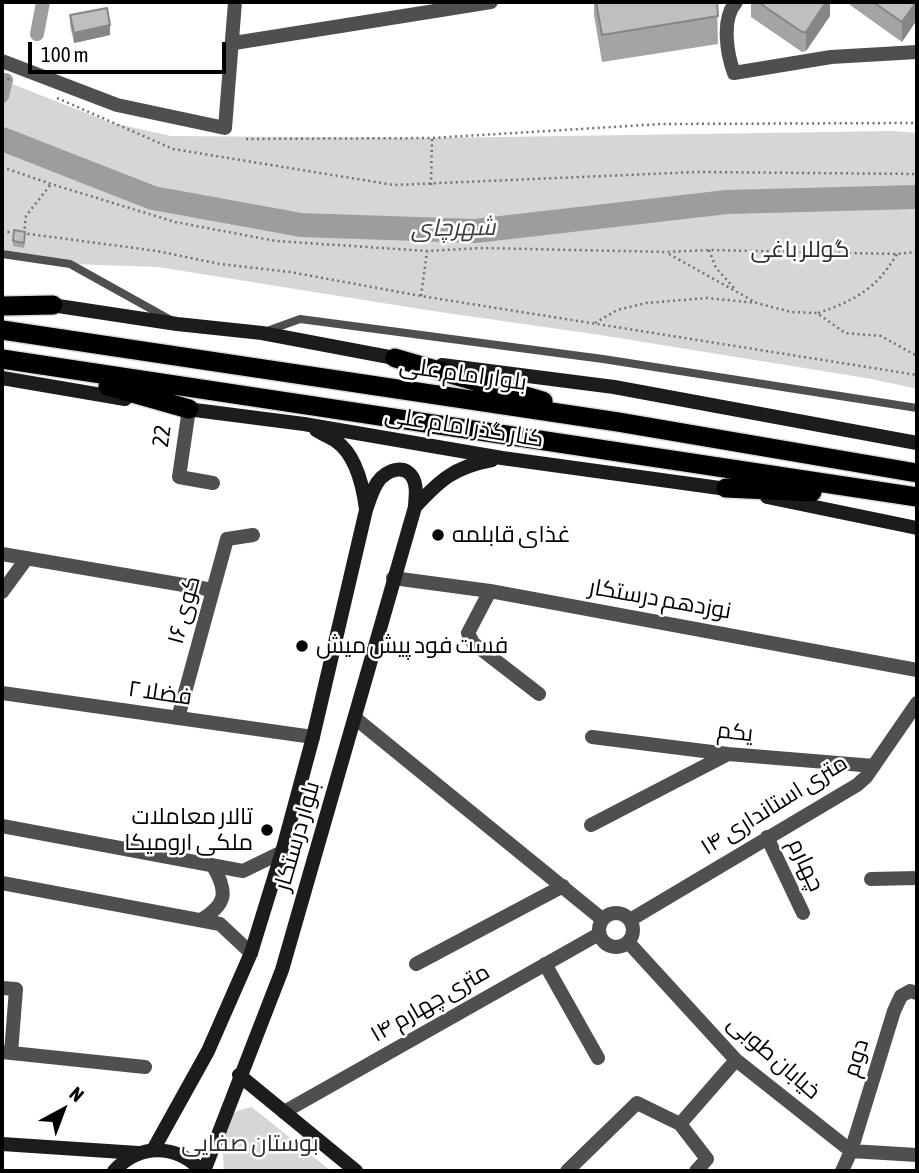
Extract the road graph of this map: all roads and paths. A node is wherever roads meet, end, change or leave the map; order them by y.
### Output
1 (235, 2) edge
2 (491, 2) edge
3 (736, 2) edge
4 (460, 4) edge
5 (234, 43) junction
6 (917, 52) edge
7 (2, 61) edge
8 (2, 78) edge
9 (13, 81) dead end
10 (49, 94) dead end
11 (917, 123) edge
12 (432, 138) junction
13 (247, 139) dead end
14 (2, 167) edge
15 (917, 174) edge
16 (51, 184) junction
17 (431, 185) junction
18 (2, 232) edge
19 (24, 234) junction
20 (709, 250) junction
21 (427, 251) junction
22 (666, 252) junction
23 (917, 252) edge
24 (2, 254) edge
25 (897, 254) junction
26 (739, 292) junction
27 (421, 296) junction
28 (2, 298) edge
29 (757, 303) junction
30 (53, 305) junction
31 (2, 306) edge
32 (817, 313) junction
33 (595, 323) junction
34 (177, 324) junction
35 (2, 330) edge
36 (262, 333) junction
37 (917, 356) edge
38 (395, 358) junction
39 (2, 359) edge
40 (30, 364) junction
41 (917, 375) edge
42 (2, 378) edge
43 (917, 408) edge
44 (189, 409) junction
45 (618, 422) junction
46 (304, 424) junction
47 (917, 443) edge
48 (502, 458) junction
49 (917, 473) edge
50 (214, 483) dead end
51 (726, 488) junction
52 (915, 497) edge
53 (415, 508) junction
54 (366, 510) junction
55 (917, 528) edge
56 (253, 536) dead end
57 (2, 554) edge
58 (27, 558) junction
59 (394, 578) junction
60 (213, 590) junction
61 (490, 591) junction
62 (2, 592) edge
63 (917, 670) edge
64 (2, 693) edge
65 (539, 694) dead end
66 (917, 703) edge
67 (178, 718) junction
68 (355, 718) junction
69 (313, 737) junction
70 (592, 737) dead end
71 (728, 754) junction
72 (874, 766) junction
73 (591, 825) dead end
74 (2, 826) edge
75 (767, 837) junction
76 (282, 852) junction
77 (213, 866) junction
78 (917, 877) edge
79 (871, 879) dead end
80 (2, 883) edge
81 (563, 886) junction
82 (803, 913) dead end
83 (201, 920) junction
84 (630, 920) junction
85 (601, 927) junction
86 (628, 942) junction
87 (251, 953) junction
88 (416, 964) dead end
89 (545, 964) junction
90 (9, 989) edge
91 (917, 993) edge
92 (6, 1053) edge
93 (598, 1058) dead end
94 (736, 1060) junction
95 (145, 1067) dead end
96 (239, 1075) junction
97 (284, 1112) junction
98 (680, 1124) junction
99 (2, 1144) edge
100 (851, 1151) junction
101 (146, 1152) junction
102 (917, 1155) edge
103 (114, 1171) edge
104 (203, 1171) edge
105 (356, 1171) edge
106 (567, 1171) edge
107 (696, 1171) edge
108 (842, 1171) edge

1 - 5 street
2 - 4 street
3 - 6 street
4 - 5 street
5 - 7 street
8 - 9 path
10 - 17 path
11 - 12 path
12 - 13 path
12 - 17 path
14 - 16 path
15 - 17 path
16 - 19 path
16 - 21 path
18 - 19 path
19 - 27 path
20 - 22 path
20 - 25 path
20 - 26 path
21 - 22 path
21 - 27 path
22 - 26 path
23 - 25 path
24 - 34 lane
25 - 32 path
26 - 29 path
27 - 33 path
28 - 30 main road
29 - 32 path
29 - 33 path
30 - 31 highway
30 - 34 main road
32 - 37 path
33 - 41 path
34 - 36 main road
35 - 45 highway, بلوار امام علی
36 - 38 main road
36 - 43 lane
38 - 45 highway
38 - 47 main road
39 - 40 highway
40 - 44 highway
40 - 52 highway
42 - 44 main road, کنار گذر امام علی
44 - 46 main road, کنار گذر امام علی
44 - 50 street, 22
45 - 49 highway, بلوار امام علی
46 - 48 main road, کنار گذر امام علی
46 - 54 main road
48 - 51 main road, کنار گذر امام علی
48 - 53 main road
51 - 52 highway
51 - 55 main road, کنار گذر امام علی
53 - 54 main road
53 - 59 main road, بلوار درستکار
54 - 69 main road, بلوار درستکار
56 - 60 street, کوی ۱۶
57 - 58 street
58 - 60 street
58 - 62 street
59 - 61 street, نوزدهم درستکار
59 - 68 main road, بلوار درستکار
60 - 67 street, کوی ۱۶
61 - 63 street, نوزدهم درستکار
61 - 65 street
64 - 67 street, فضلا ۲
66 - 72 street, ۱۴ متری استانداری
67 - 69 street, فضلا ۲
68 - 81 street
68 - 96 main road, بلوار درستکار
69 - 76 main road, بلوار درستکار
70 - 71 street, یکم
71 - 72 street, یکم
71 - 73 street
72 - 75 street, ۱۴ متری استانداری
74 - 77 street
75 - 82 street, چهارم
75 - 84 street, ۱۴ متری استانداری
76 - 77 street
76 - 87 main road, بلوار درستکار
77 - 83 street
78 - 79 street
80 - 83 street
81 - 85 street
81 - 88 street
83 - 87 street
84 - 85 street
84 - 86 street
85 - 86 street
85 - 89 street, ۱۴ متری چهارم
86 - 94 street, خیابان طوبی
87 - 101 main road, بلوار درستکار
89 - 93 street
89 - 97 street, ۱۴ متری چهارم
90 - 92 street
91 - 100 street, دوم
92 - 95 street
94 - 98 street
94 - 100 street, خیابان طوبی
96 - 97 main road
96 - 104 main road, بلوار درستکار
97 - 105 main road
98 - 106 street
98 - 107 street
99 - 101 main road
100 - 102 street
100 - 108 street
101 - 103 main road
101 - 104 main road

